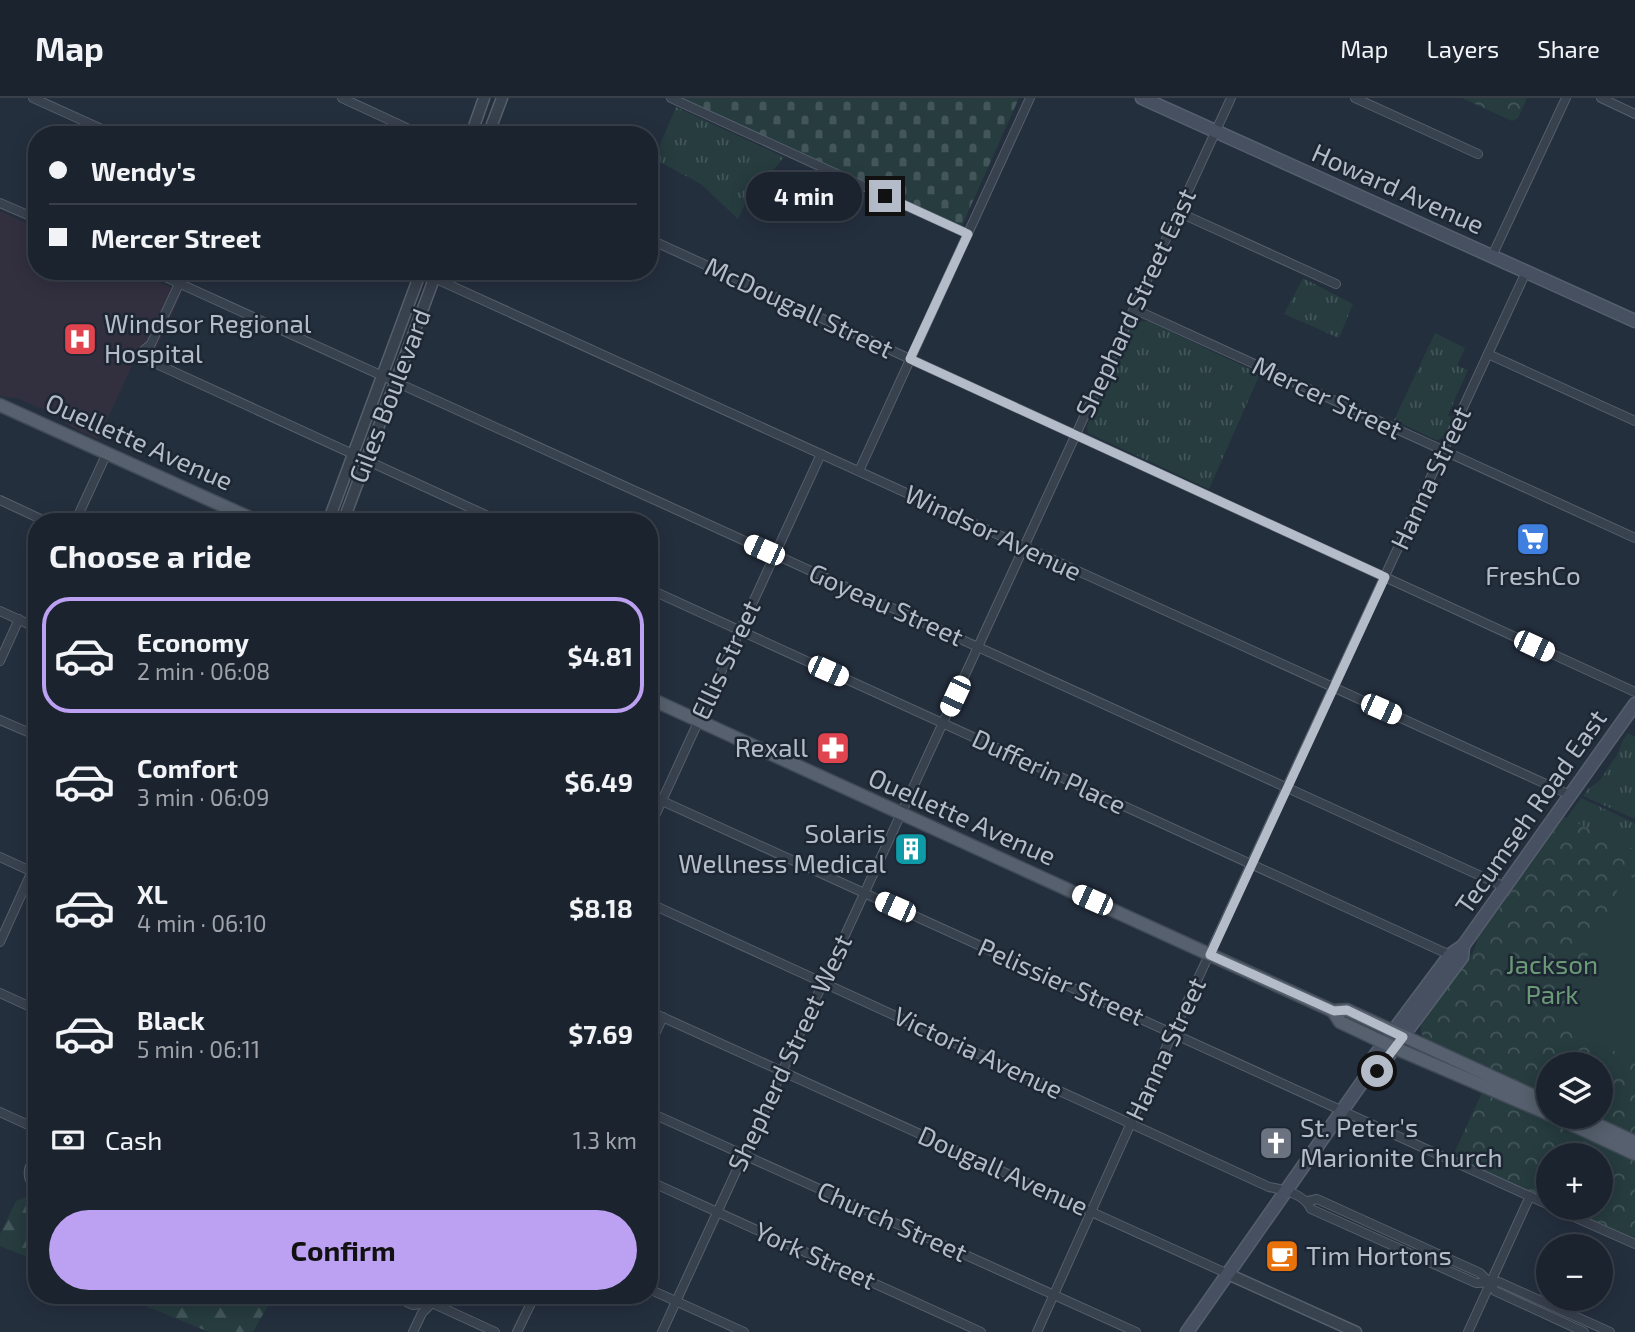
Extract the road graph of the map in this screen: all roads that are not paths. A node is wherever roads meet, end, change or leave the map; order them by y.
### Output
1 (33, 98) edge
2 (342, 98) edge
3 (484, 98) edge
4 (502, 98) edge
5 (671, 98) edge
6 (1030, 98) edge
7 (1142, 98) edge
8 (1231, 98) edge
9 (1355, 98) edge
10 (1566, 98) edge
11 (1601, 98) edge
12 (1635, 114) edge
13 (95, 126) edge
14 (403, 126) edge
15 (474, 126) edge
16 (491, 126) edge
17 (1216, 131) junction
18 (1478, 154) dead end
19 (0, 202) edge
20 (1178, 212) junction
21 (28, 215) edge
22 (968, 234) junction
23 (658, 243) edge
24 (1492, 257) junction
25 (1526, 272) junction
26 (171, 280) edge
27 (416, 280) edge
28 (434, 280) edge
29 (449, 280) edge
30 (179, 284) junction
31 (1335, 284) dead end
32 (1133, 310) junction
33 (1635, 321) edge
34 (1488, 354) junction
35 (910, 359) junction
36 (382, 376) junction
37 (395, 382) junction
38 (0, 405) edge
39 (1635, 421) edge
40 (1076, 435) junction
41 (1443, 451) junction
42 (107, 453) junction
43 (353, 454) junction
44 (821, 454) junction
45 (366, 460) junction
46 (859, 471) junction
47 (0, 500) edge
48 (28, 513) edge
49 (79, 513) edge
50 (239, 513) edge
51 (331, 513) edge
52 (346, 513) edge
53 (481, 513) edge
54 (1635, 538) edge
55 (1025, 547) junction
56 (774, 555) junction
57 (1385, 577) junction
58 (658, 593) edge
59 (0, 611) edge
60 (19, 619) junction
61 (28, 624) edge
62 (740, 631) junction
63 (978, 647) junction
64 (0, 661) edge
65 (1334, 688) junction
66 (1635, 692) edge
67 (658, 702) edge
68 (1635, 704) edge
69 (0, 720) edge
70 (698, 721) junction
71 (943, 723) junction
72 (28, 732) edge
73 (1287, 788) junction
74 (1570, 795) junction
75 (658, 799) edge
76 (662, 801) junction
77 (658, 810) edge
78 (900, 814) junction
79 (0, 857) edge
80 (1252, 865) junction
81 (28, 869) edge
82 (28, 884) edge
83 (1505, 887) junction
84 (864, 893) junction
85 (658, 908) edge
86 (0, 942) edge
87 (1463, 946) junction
88 (1210, 955) junction
89 (1450, 955) junction
90 (822, 982) junction
91 (0, 993) edge
92 (28, 1006) edge
93 (1334, 1011) junction
94 (658, 1015) edge
95 (663, 1017) junction
96 (658, 1028) edge
97 (1173, 1034) junction
98 (1397, 1034) junction
99 (1389, 1045) junction
100 (781, 1071) junction
101 (1536, 1097) edge
102 (1536, 1108) edge
103 (1342, 1110) junction
104 (0, 1112) edge
105 (658, 1116) edge
106 (1131, 1124) junction
107 (28, 1125) edge
108 (1582, 1129) edge
109 (1607, 1129) edge
110 (1635, 1142) edge
111 (1635, 1154) edge
112 (743, 1155) junction
113 (658, 1185) edge
114 (1286, 1190) junction
115 (1530, 1196) junction
116 (1536, 1199) edge
117 (717, 1212) junction
118 (1092, 1212) junction
119 (1582, 1220) edge
120 (1635, 1244) edge
121 (1228, 1274) junction
122 (1490, 1283) junction
123 (658, 1293) edge
124 (1054, 1295) junction
125 (676, 1301) junction
126 (430, 1304) edge
127 (443, 1304) edge
128 (531, 1304) edge
129 (413, 1332) edge
130 (495, 1332) edge
131 (517, 1332) edge
132 (662, 1332) edge
133 (744, 1332) edge
134 (981, 1332) edge
135 (1037, 1332) edge
136 (1136, 1332) edge
137 (1187, 1332) edge
138 (1356, 1332) edge
139 (1468, 1332) edge
140 (1584, 1332) edge
141 (1610, 1332) edge

1 - 13 street
2 - 14 street
3 - 15 street
4 - 16 street
5 - 22 street
6 - 22 street
7 - 17 main road, Howard Avenue
8 - 17 street, Shephard Street East
9 - 18 street
10 - 24 street
11 - 12 street
17 - 20 street, Shephard Street East
17 - 24 main road, Howard Avenue
19 - 21 street
20 - 31 street
20 - 32 street, Shephard Street East
22 - 35 street
23 - 35 street, McDougall Street
24 - 25 main road, Howard Avenue
25 - 33 main road, Howard Avenue
25 - 34 street, Hanna Street
26 - 30 street, Goyeau Street
27 - 36 street, Giles Boulevard
28 - 37 street, Giles Boulevard
29 - 44 street, Windsor Avenue
30 - 36 street, Goyeau Street
30 - 43 street
32 - 40 street, Shephard Street East
32 - 41 street, Mercer Street
34 - 39 street
34 - 41 street, Hanna Street
35 - 40 street, McDougall Street
35 - 46 street
36 - 37 street, Goyeau Street
36 - 43 street, Giles Boulevard
37 - 45 street, Giles Boulevard
37 - 56 street, Goyeau Street
38 - 42 main road, Ouellette Avenue
40 - 55 street, Shephard Street East
40 - 57 street, McDougall Street
41 - 54 street, Mercer Street
41 - 57 street, Hanna Street
42 - 49 street
42 - 50 main road, Ouellette Avenue
43 - 45 street
43 - 51 street, Giles Boulevard
44 - 46 street, Windsor Avenue
44 - 56 street, Ellis Street
45 - 52 street, Giles Boulevard
45 - 53 street
46 - 55 street, Windsor Avenue
47 - 48 street
55 - 63 street, Shepherd Street West
55 - 65 street, Windsor Avenue
56 - 62 street, Ellis Street
56 - 63 street, Goyeau Street
57 - 65 street, Hanna Street
57 - 66 street, McDougall Street
58 - 62 street, Dufferin Place
59 - 60 street
60 - 61 street
60 - 64 street
62 - 70 street, Ellis Street
62 - 71 street, Dufferin Place
63 - 71 street, Shepherd Street West
63 - 73 street, Goyeau Street
65 - 73 street, Hanna Street
65 - 74 street, Windsor Avenue
67 - 70 main road, Ouellette Avenue
68 - 74 main road, Tecumseh Road East
69 - 72 street
70 - 76 street, Ellis Street
70 - 78 main road, Ouellette Avenue
71 - 78 street, Shepherd Street West
71 - 80 street, Dufferin Place
73 - 80 street, Hanna Street
73 - 83 street, Goyeau Street
74 - 83 main road, Tecumseh Road East
75 - 76 street, Pelissier Street
76 - 77 street, Ellis Street
76 - 84 street, Pelissier Street
78 - 84 street, Shepherd Street West
78 - 88 main road, Ouellette Avenue
79 - 81 street
80 - 88 street, Hanna Street
80 - 89 street, Dufferin Place
82 - 86 street
83 - 87 main road, Tecumseh Road East
84 - 90 street, Shepherd Street West
84 - 97 street, Pelissier Street
85 - 90 street, Victoria Avenue
87 - 89 main road, Tecumseh Road East
87 - 98 main road, Tecumseh Road East
88 - 93 main road, Ouellette Avenue
88 - 97 street, Hanna Street
89 - 98 main road, Tecumseh Road East
90 - 100 street, Shepherd Street West
90 - 106 street, Victoria Avenue
91 - 92 street
93 - 98 main road, Ouellette Avenue
93 - 99 main road, Ouellette Avenue
94 - 95 street, Dougall Avenue
95 - 96 street
95 - 100 street, Dougall Avenue
97 - 103 street, Pelissier Street
97 - 106 street, Hanna Street
98 - 99 main road, Tecumseh Road East
98 - 101 main road, Ouellette Avenue
99 - 102 main road, Ouellette Avenue
99 - 103 main road, Tecumseh Road East
100 - 112 street, Shepherd Street West
100 - 118 street, Dougall Avenue
103 - 114 main road, Tecumseh Road East
103 - 115 street, Pelissier Street
104 - 107 street
105 - 112 street, Church Street
106 - 114 street, Victoria Avenue
106 - 118 street, Hanna Street
108 - 111 main road
109 - 110 main road
112 - 117 street, Shepherd Street West
112 - 124 street, Church Street
113 - 117 street, York Street
114 - 121 main road, Tecumseh Road East
114 - 122 street, Victoria Avenue
115 - 116 street, Pelissier Street
115 - 122 street
117 - 125 street, Shepherd Street West
117 - 134 street, York Street
118 - 121 street, Dougall Avenue
118 - 124 street, Hanna Street
119 - 120 street
121 - 137 main road, Tecumseh Road East
121 - 138 street, Dougall Avenue
122 - 139 street
122 - 140 street, Victoria Avenue
122 - 141 street, Victoria Avenue
123 - 125 street
124 - 135 street, Hanna Street
124 - 136 street, Church Street
125 - 132 street, Shepherd Street West
125 - 133 street
126 - 129 street
127 - 130 street
128 - 131 street

